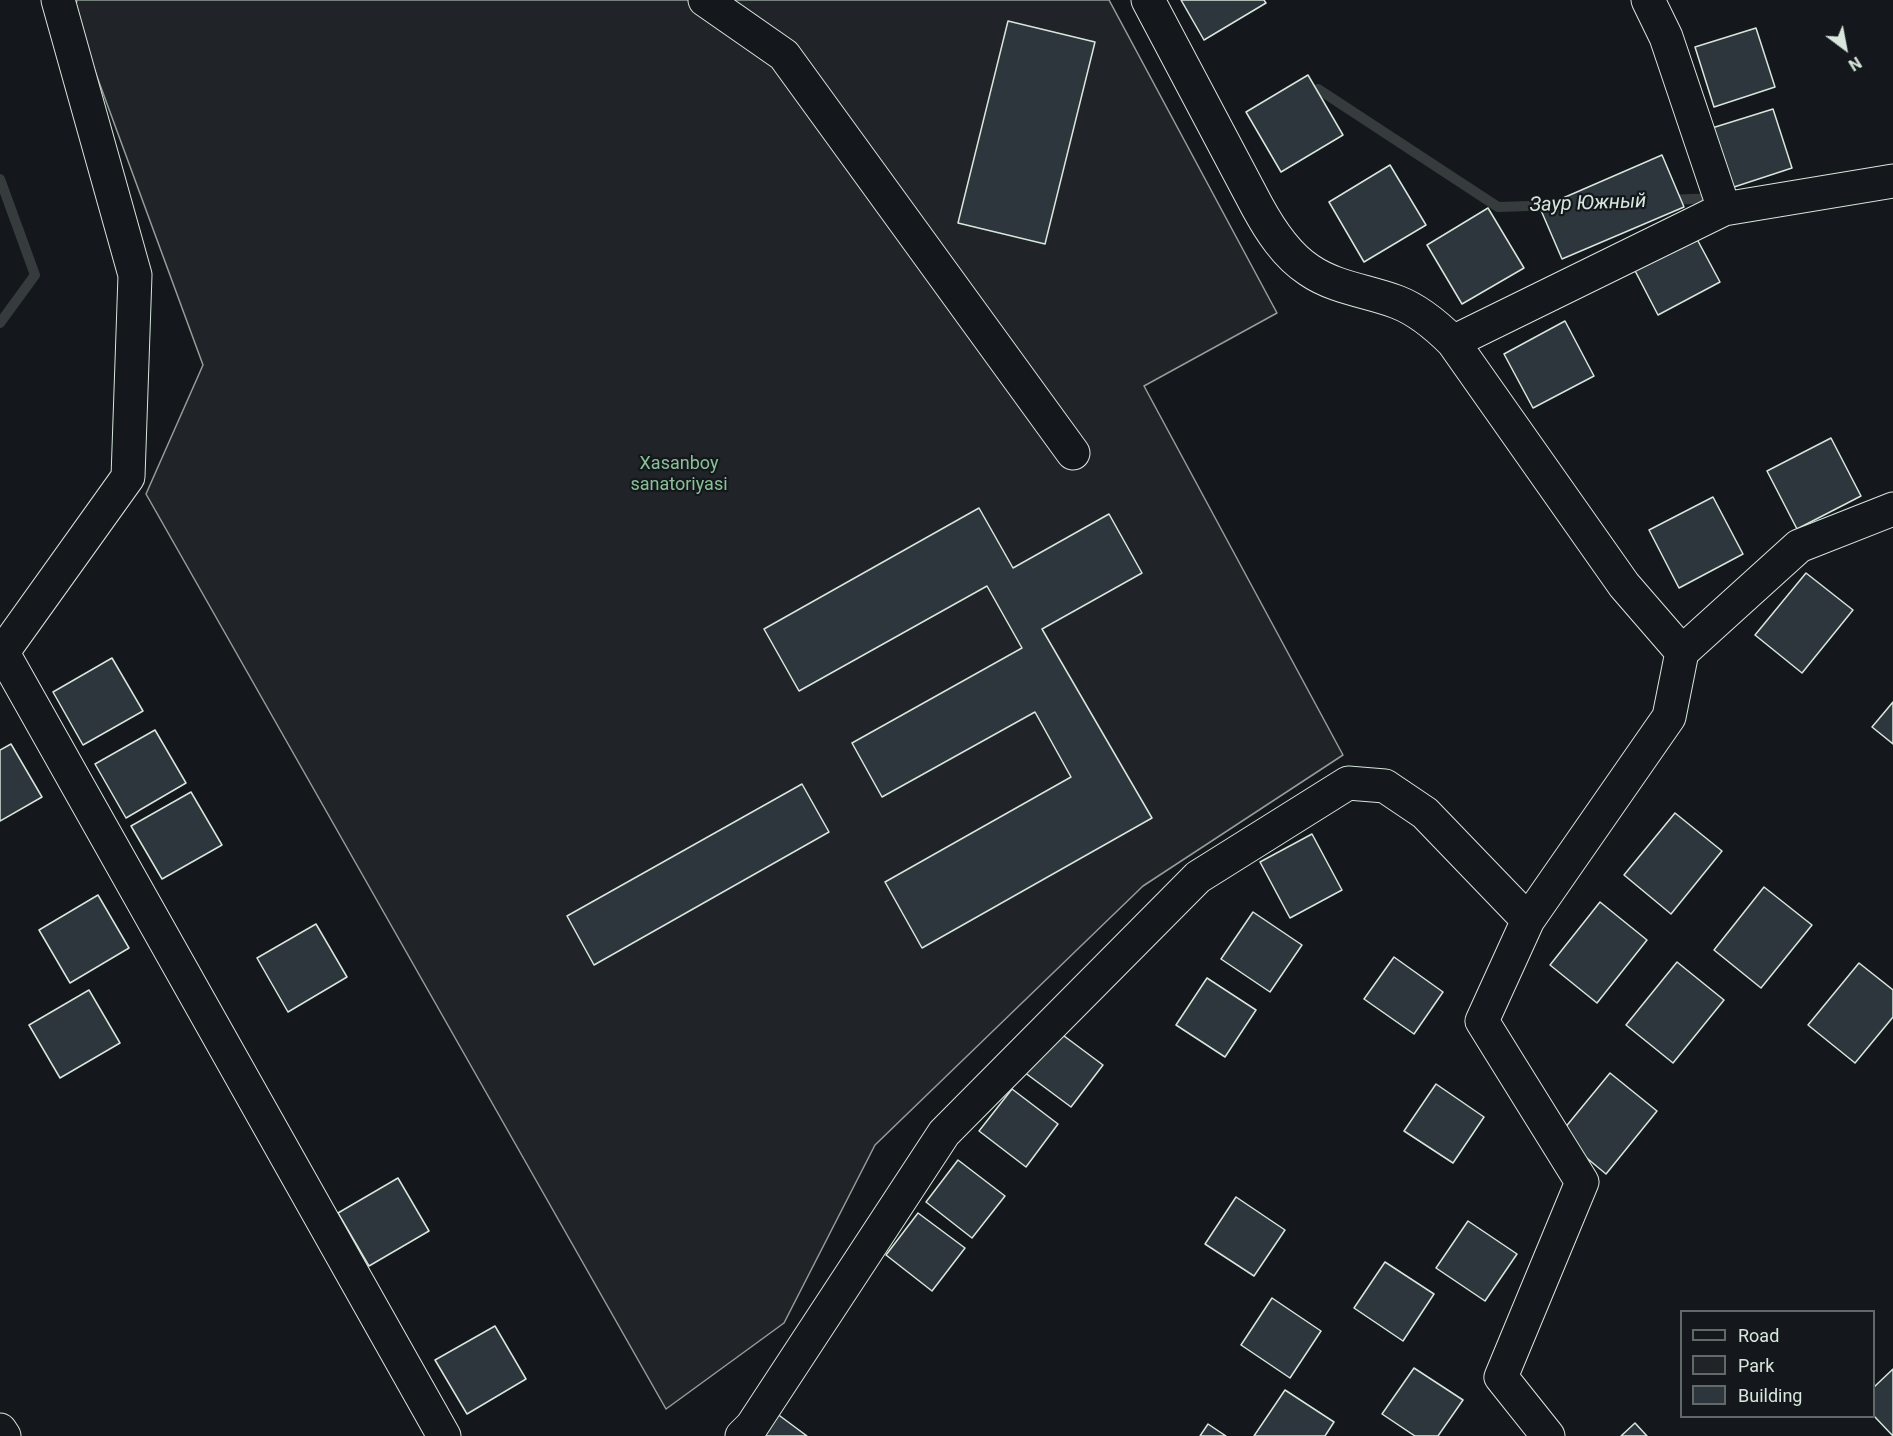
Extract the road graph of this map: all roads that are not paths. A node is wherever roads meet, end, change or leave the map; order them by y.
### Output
1 (58, 0) edge
2 (705, 0) edge
3 (1148, 0) edge
4 (1648, 0) edge
5 (1893, 181) edge
6 (1724, 209) junction
7 (1453, 342) junction
8 (1073, 453) dead end
9 (1893, 509) edge
10 (1682, 652) junction
11 (2, 655) edge
12 (1528, 920) junction
13 (0, 1430) edge
14 (3, 1436) edge
15 (444, 1436) edge
16 (742, 1436) edge
17 (1548, 1436) edge

1 - 11 street
2 - 8 street
3 - 7 street
4 - 6 street
5 - 6 street
6 - 7 street
7 - 10 street
9 - 10 street
10 - 12 street
11 - 15 street
12 - 16 street
12 - 17 street
13 - 14 street

